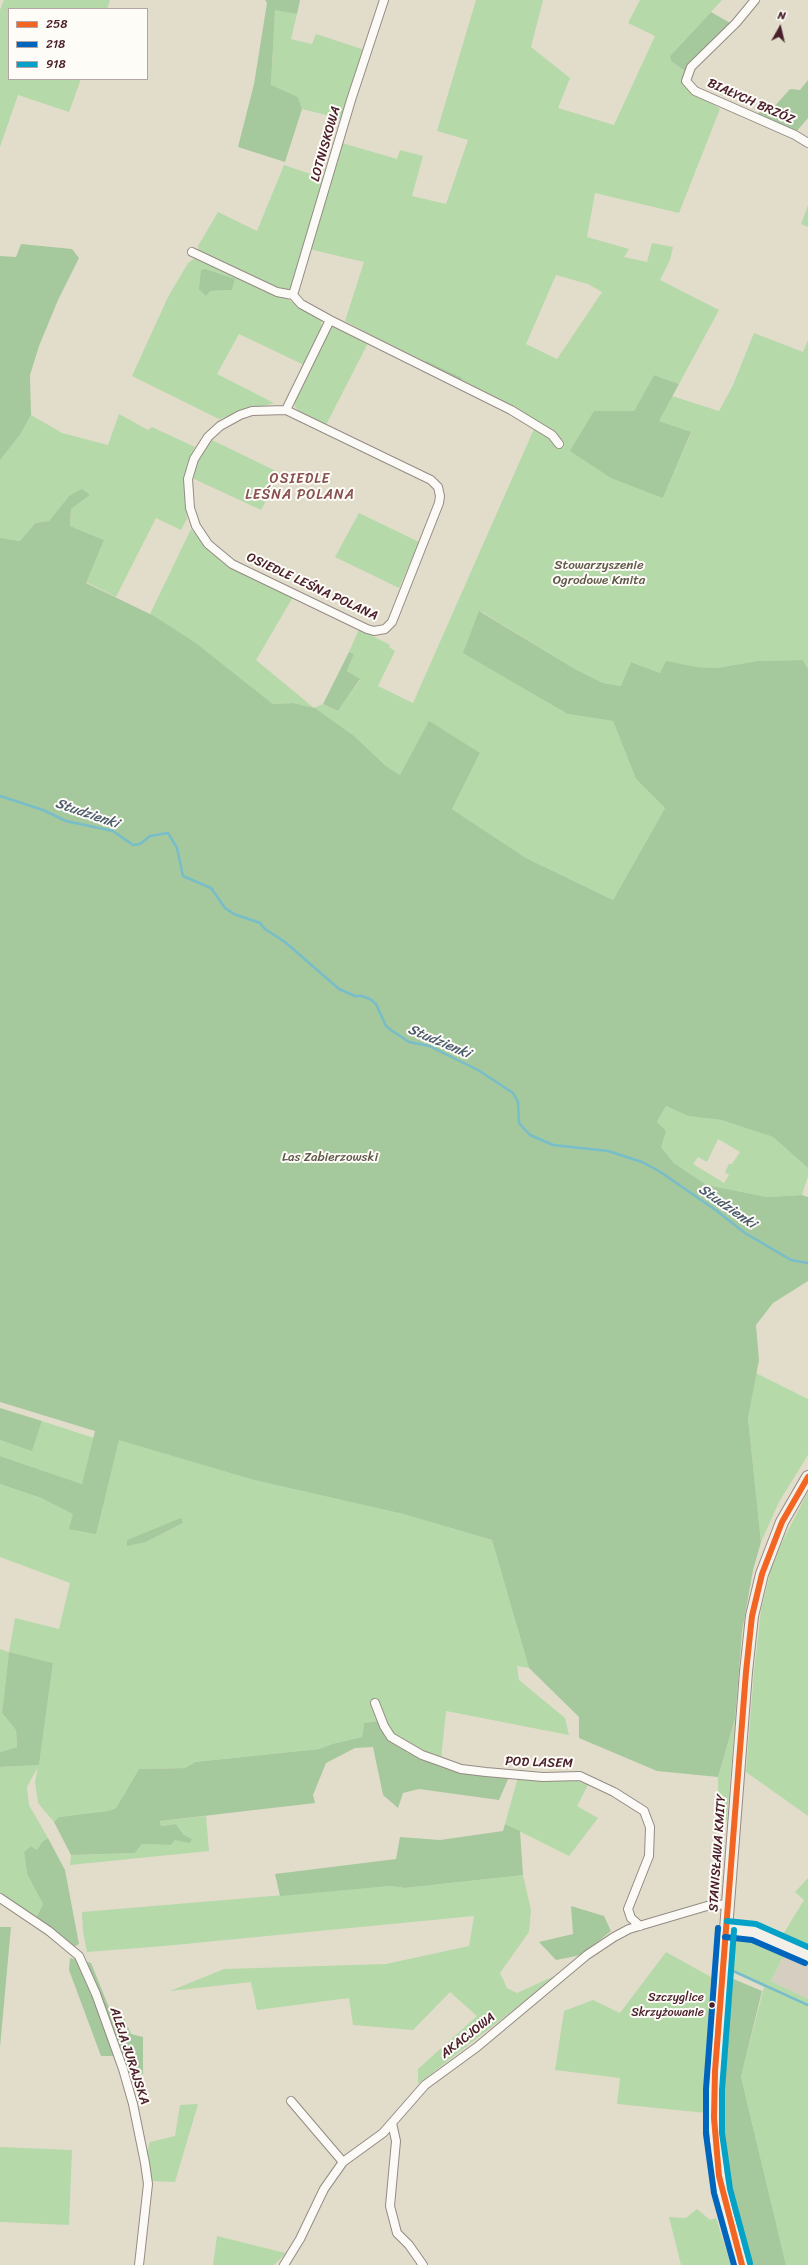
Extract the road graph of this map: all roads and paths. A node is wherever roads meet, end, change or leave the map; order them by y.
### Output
1 (384, 0) edge
2 (755, 0) edge
3 (808, 143) edge
4 (192, 252) dead end
5 (293, 295) junction
6 (330, 320) junction
7 (286, 410) junction
8 (559, 444) dead end
9 (808, 1477) edge
10 (375, 1703) dead end
11 (0, 1898) edge
12 (728, 1904) junction
13 (640, 1926) junction
14 (726, 1929) junction
15 (808, 1956) edge
16 (291, 2102) dead end
17 (392, 2123) junction
18 (343, 2162) junction
19 (286, 2264) edge
20 (139, 2265) edge
21 (423, 2265) edge
22 (742, 2265) edge

1 - 5 street, LOTNISKOWA
2 - 3 street, BIAŁYCH BRZÓZ
4 - 5 street
5 - 6 street
6 - 7 street
6 - 8 street
7 - 7 street, OSIEDLE LEŚNA POLANA
9 - 12 main road, STANISŁAWA KMITY
10 - 13 street, POD LASEM
11 - 20 street, ALEJA JURAJSKA
12 - 13 street, AKACJOWA
12 - 14 main road, STANISŁAWA KMITY
13 - 17 street, AKACJOWA
14 - 15 main road
14 - 22 main road, STANISŁAWA KMITY
16 - 18 street
17 - 18 street, AKACJOWA
17 - 21 street
18 - 19 street, AKACJOWA

